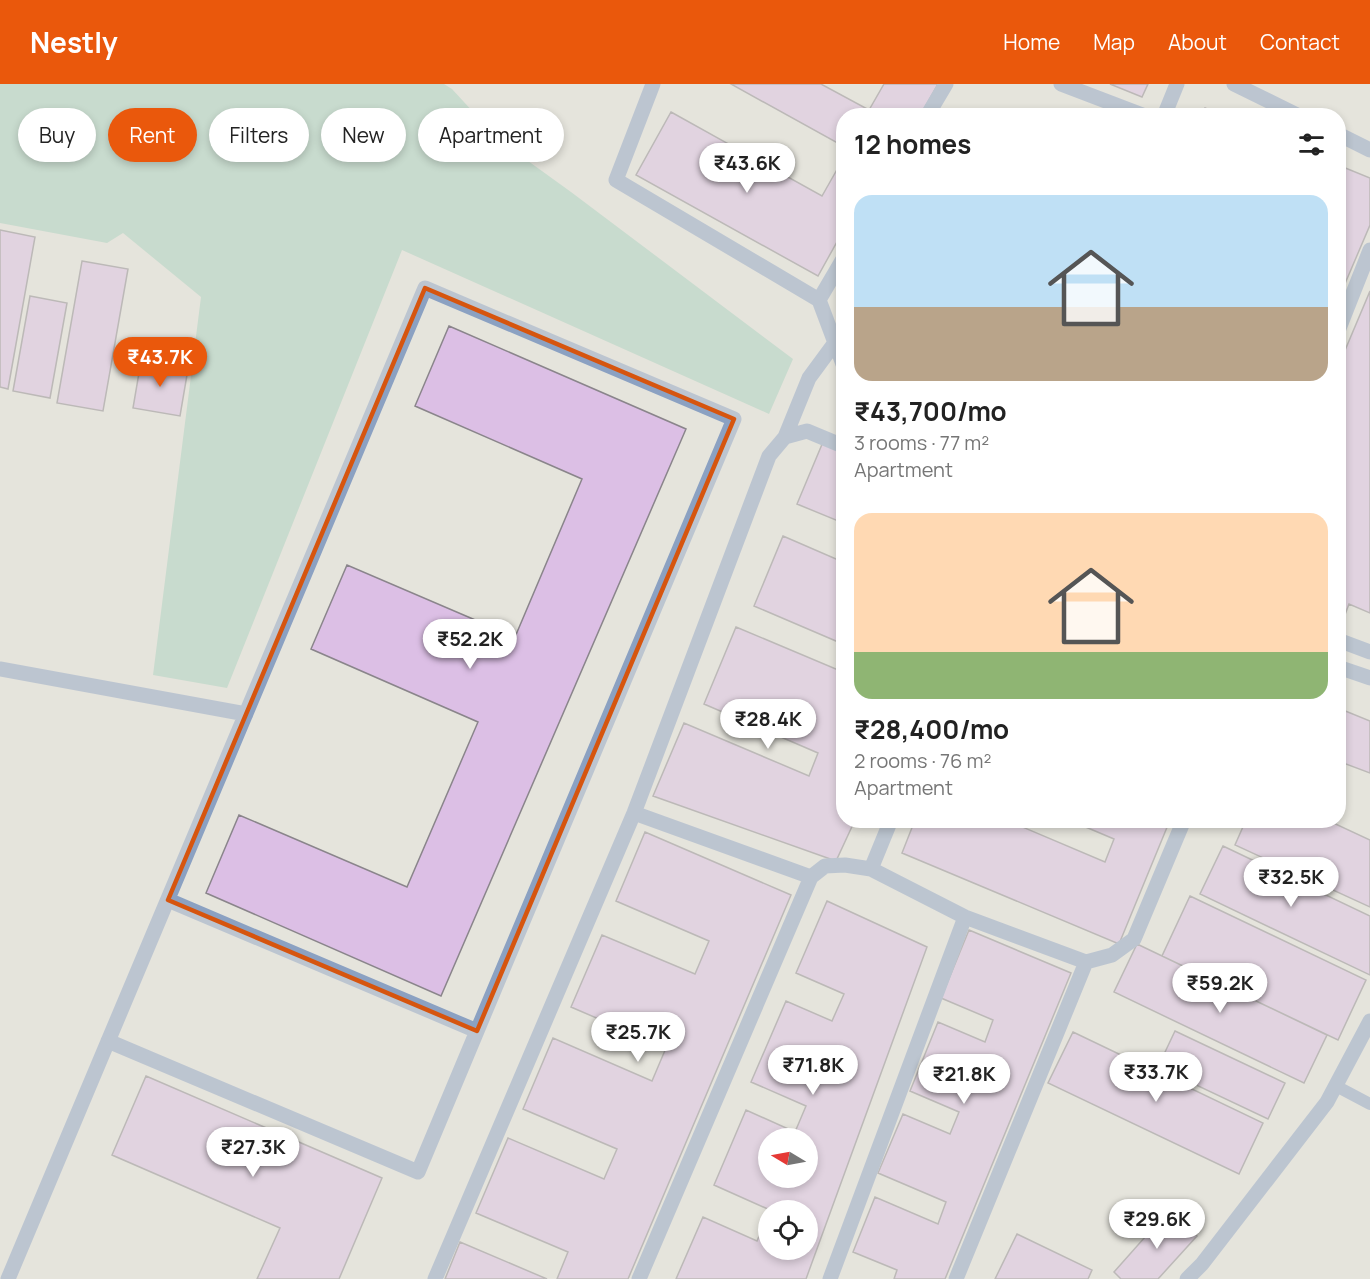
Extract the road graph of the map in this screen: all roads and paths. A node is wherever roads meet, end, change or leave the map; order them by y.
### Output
1 (653, 84) edge
2 (946, 84) edge
3 (1061, 84) edge
4 (1177, 84) edge
5 (1234, 84) edge
6 (932, 108) edge
7 (1124, 108) edge
8 (1167, 108) edge
9 (1283, 108) edge
10 (1346, 138) edge
11 (1370, 150) edge
12 (1370, 250) edge
13 (836, 271) edge
14 (819, 300) junction
15 (1346, 311) edge
16 (836, 337) edge
17 (836, 347) edge
18 (785, 437) junction
19 (836, 443) edge
20 (1346, 642) edge
21 (1369, 649) edge
22 (0, 669) edge
23 (1346, 670) edge
24 (1370, 678) edge
25 (246, 714) junction
26 (634, 813) junction
27 (888, 828) edge
28 (1181, 828) edge
29 (871, 869) junction
30 (812, 877) junction
31 (168, 900) junction
32 (965, 917) junction
33 (1086, 962) junction
34 (1370, 1021) edge
35 (477, 1031) junction
36 (108, 1041) junction
37 (1336, 1086) junction
38 (1370, 1104) edge
39 (8, 1279) edge
40 (435, 1279) edge
41 (639, 1279) edge
42 (830, 1279) edge
43 (956, 1279) edge
44 (1187, 1279) edge

1 - 14 street
2 - 6 street
3 - 7 street
4 - 8 street
5 - 9 street
10 - 11 street
12 - 15 street
13 - 14 street
14 - 16 street
17 - 18 street
18 - 19 street
18 - 26 street
20 - 21 street
22 - 25 street
23 - 24 street
25 - 31 street
25 - 35 street
26 - 30 street
26 - 40 street
27 - 29 street
28 - 33 street
29 - 30 street
29 - 32 street
30 - 41 street
31 - 35 street
31 - 36 street
32 - 33 street
32 - 42 street
33 - 43 street
34 - 37 street
35 - 36 street
36 - 39 street
37 - 38 lane
37 - 44 street

